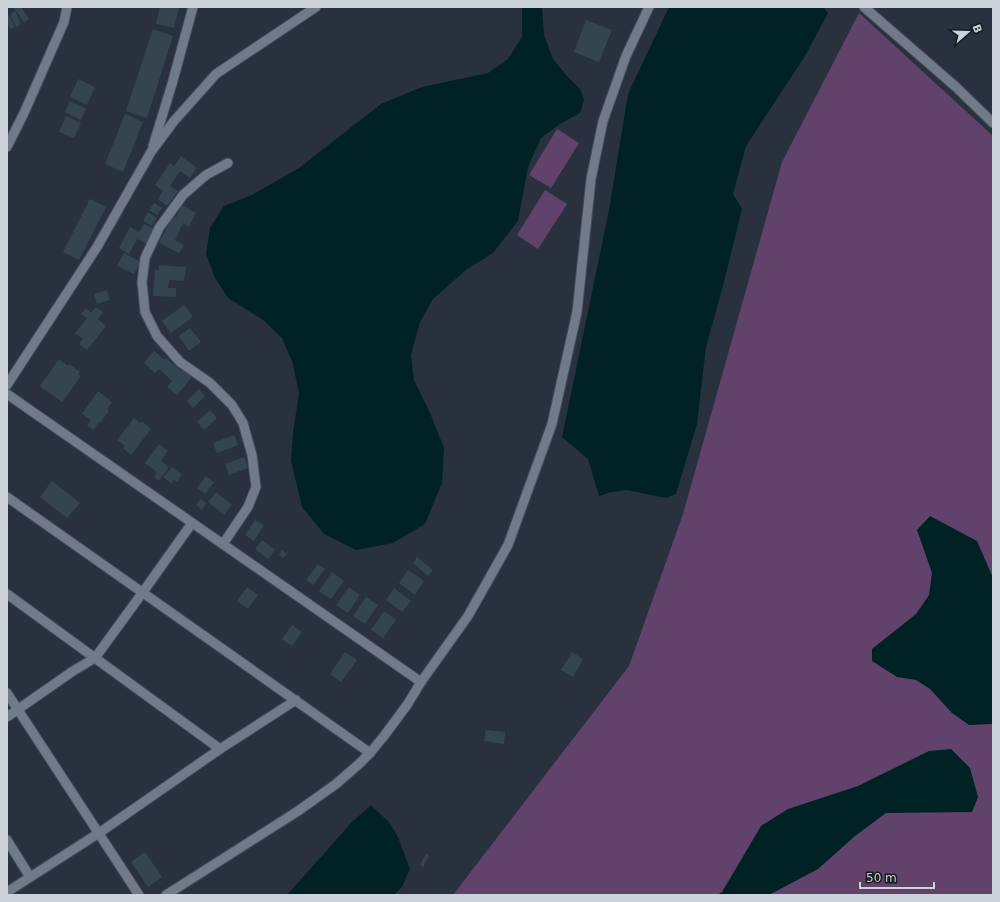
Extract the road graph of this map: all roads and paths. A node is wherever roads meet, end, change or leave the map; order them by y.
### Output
1 (67, 7) edge
2 (193, 7) edge
3 (316, 7) edge
4 (649, 7) edge
5 (864, 7) edge
6 (993, 123) edge
7 (7, 147) edge
8 (151, 152) junction
9 (228, 163) dead end
10 (7, 385) edge
11 (7, 394) edge
12 (7, 497) edge
13 (192, 523) junction
14 (223, 544) junction
15 (143, 592) junction
16 (7, 594) edge
17 (95, 658) junction
18 (421, 682) junction
19 (7, 693) edge
20 (296, 700) junction
21 (18, 710) junction
22 (7, 717) edge
23 (220, 749) junction
24 (370, 753) junction
25 (98, 833) junction
26 (7, 840) edge
27 (30, 877) junction
28 (7, 892) edge
29 (139, 895) edge
30 (166, 895) edge

1 - 7 street
2 - 8 street
3 - 8 street
4 - 18 street
5 - 6 street
8 - 10 street
9 - 14 street
11 - 13 street
12 - 15 street
13 - 14 street
13 - 15 street
14 - 18 street
15 - 17 street
15 - 20 street
16 - 17 street
17 - 21 street
17 - 23 street
18 - 24 street
19 - 21 street
20 - 23 street
20 - 24 street
21 - 22 street
21 - 25 street
23 - 25 street
24 - 30 street
25 - 27 street
25 - 29 street
26 - 27 street
27 - 28 street

